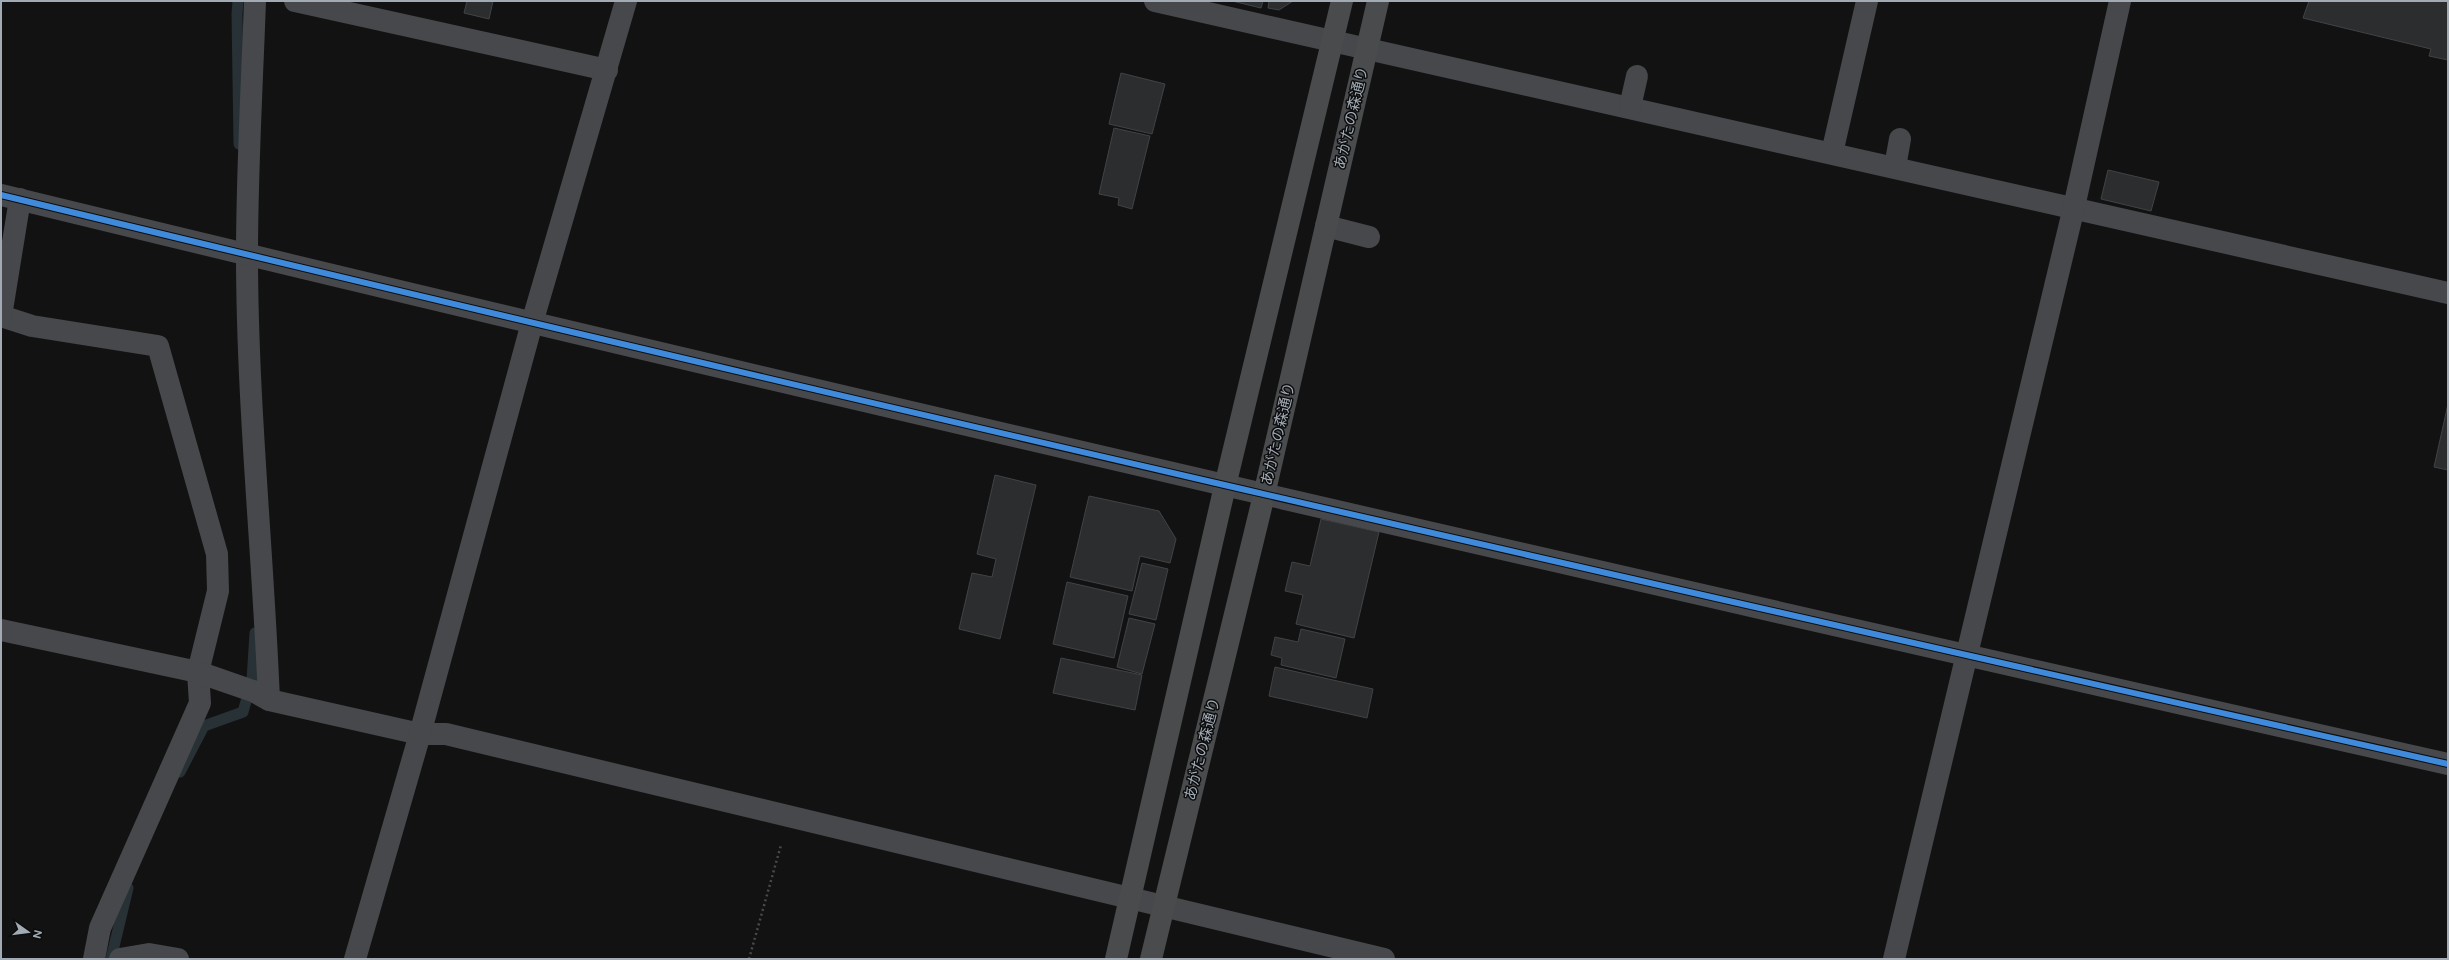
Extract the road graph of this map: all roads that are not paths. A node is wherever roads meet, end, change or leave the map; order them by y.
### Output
1 (255, 1) edge
2 (295, 1) edge
3 (626, 1) edge
4 (1155, 1) edge
5 (1342, 1) edge
6 (1378, 1) edge
7 (1867, 1) edge
8 (2120, 1) edge
9 (1333, 42) junction
10 (1367, 49) junction
11 (607, 70) junction
12 (1637, 76) dead end
13 (1630, 107) junction
14 (1900, 139) dead end
15 (1832, 153) junction
16 (1895, 167) junction
17 (10, 197) edge
18 (2074, 208) junction
19 (1326, 226) junction
20 (1369, 237) dead end
21 (238, 252) junction
22 (2448, 293) edge
23 (1, 316) edge
24 (532, 323) junction
25 (1225, 486) junction
26 (1264, 495) junction
27 (1, 630) edge
28 (1965, 655) junction
29 (207, 675) junction
30 (261, 695) junction
31 (420, 734) junction
32 (2448, 764) edge
33 (1132, 898) junction
34 (1164, 906) junction
35 (94, 959) edge
36 (121, 959) edge
37 (178, 959) edge
38 (355, 959) edge
39 (1116, 959) edge
40 (1151, 959) edge
41 (1384, 959) edge
42 (1894, 959) edge

1 - 21 street
2 - 11 street
3 - 11 street
4 - 9 street
5 - 9 highway
6 - 10 highway, あがたの森通り
7 - 15 street
8 - 18 street
9 - 10 street
9 - 25 highway
10 - 13 street
10 - 19 highway, あがたの森通り
11 - 24 street
12 - 13 street
13 - 15 street
14 - 16 street
15 - 16 street
16 - 18 street
17 - 21 street
17 - 23 street
18 - 22 street
18 - 28 street
19 - 20 street
19 - 26 highway, あがたの森通り
21 - 24 street
21 - 30 street
23 - 29 street
24 - 25 street
24 - 31 street
25 - 26 street
25 - 33 highway
26 - 28 street
26 - 34 highway, あがたの森通り
27 - 29 street
28 - 32 street
28 - 42 street
29 - 30 street
29 - 35 street
30 - 31 street
31 - 33 street
31 - 38 street
33 - 34 street
33 - 39 highway
34 - 40 highway, あがたの森通り
34 - 41 street
36 - 37 street

